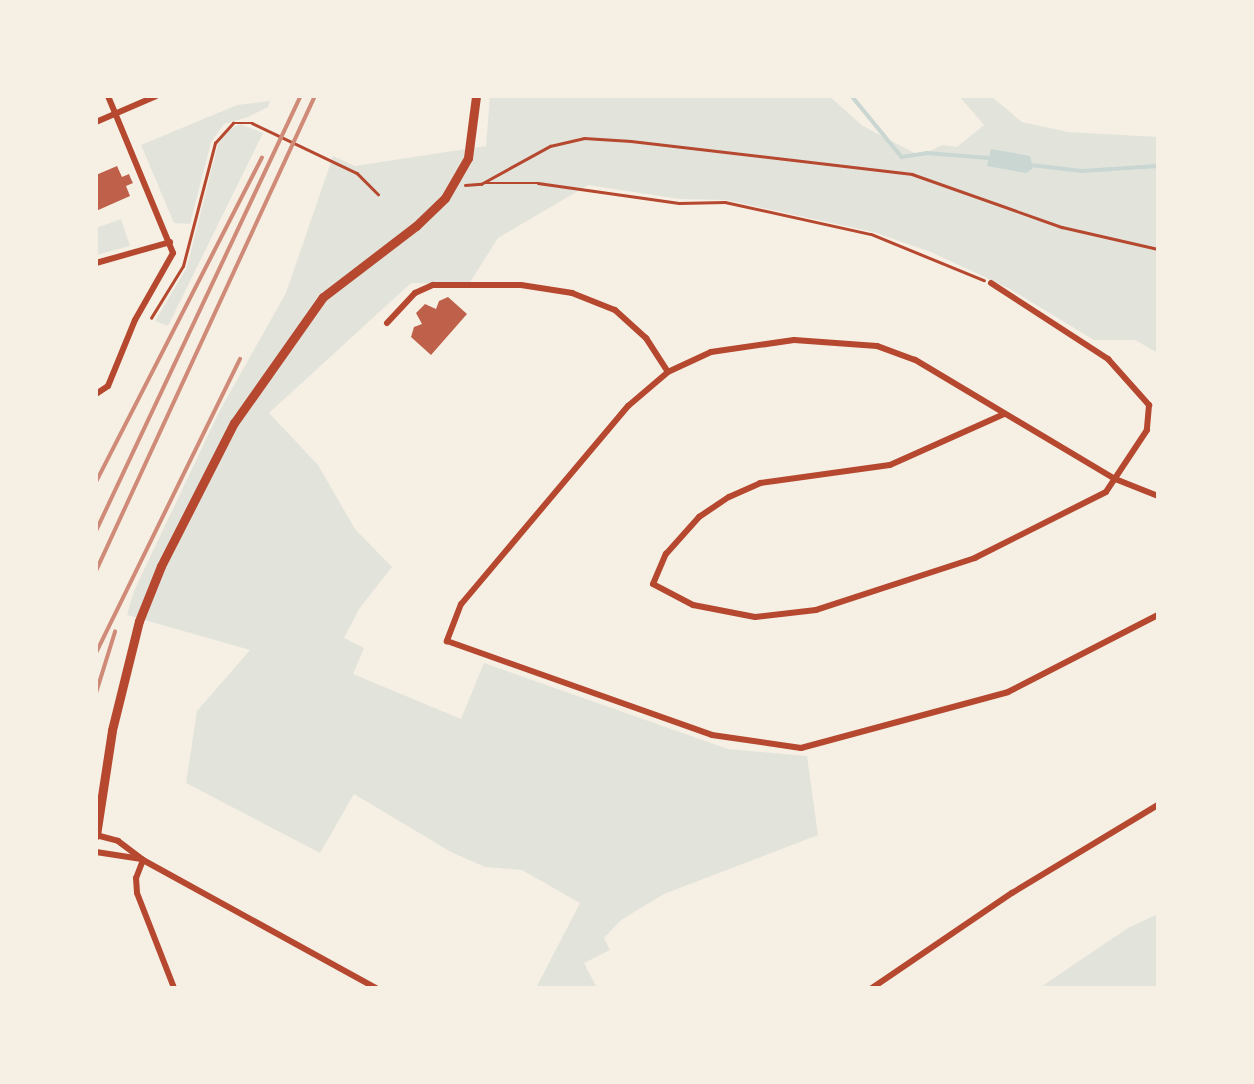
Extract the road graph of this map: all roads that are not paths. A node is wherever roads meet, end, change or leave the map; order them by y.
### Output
1 (107, 96) edge
2 (156, 96) edge
3 (477, 96) edge
4 (115, 114) junction
5 (96, 122) edge
6 (170, 242) junction
7 (96, 263) edge
8 (991, 283) road end
9 (387, 323) dead end
10 (668, 372) junction
11 (96, 394) edge
12 (1004, 414) junction
13 (1115, 480) junction
14 (1158, 496) edge
15 (1158, 615) edge
16 (1158, 805) edge
17 (96, 835) edge
18 (96, 852) edge
19 (143, 860) junction
20 (174, 988) edge
21 (376, 988) edge
22 (872, 988) edge

1 - 4 street
2 - 4 street
3 - 17 main road
4 - 5 street
4 - 6 street
6 - 7 street
6 - 11 street
8 - 13 street
9 - 10 street
10 - 12 street
10 - 15 street
12 - 13 street
12 - 13 street
13 - 14 street
16 - 22 street
17 - 19 street
18 - 19 street
19 - 20 street
19 - 21 street

